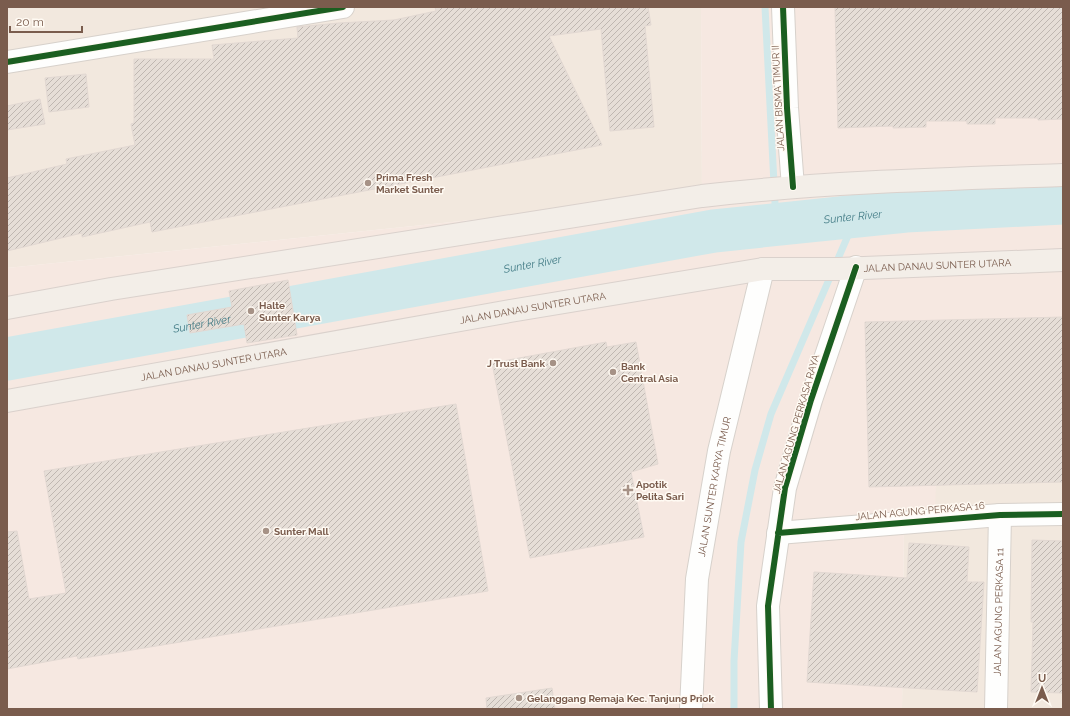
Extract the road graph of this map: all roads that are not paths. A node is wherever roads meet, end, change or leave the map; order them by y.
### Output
1 (343, 7) edge
2 (783, 7) edge
3 (7, 62) edge
4 (1063, 175) edge
5 (788, 187) junction
6 (1063, 260) edge
7 (848, 268) junction
8 (769, 269) junction
9 (7, 308) edge
10 (7, 401) edge
11 (1063, 514) edge
12 (1000, 515) junction
13 (778, 533) junction
14 (691, 709) edge
15 (771, 709) edge
16 (996, 709) edge

1 - 3 street
2 - 5 street, JALAN BISMA TIMUR II
4 - 5 main road
5 - 9 main road
6 - 7 main road, JALAN DANAU SUNTER UTARA
7 - 8 main road, JALAN DANAU SUNTER UTARA
7 - 13 street, JALAN AGUNG PERKASA RAYA
8 - 10 main road, JALAN DANAU SUNTER UTARA
8 - 14 street, JALAN SUNTER KARYA TIMUR
11 - 12 street, JALAN AGUNG PERKASA 16
12 - 13 street, JALAN AGUNG PERKASA 16
12 - 16 street, JALAN AGUNG PERKASA 11
13 - 15 street, JALAN AGUNG PERKASA RAYA

